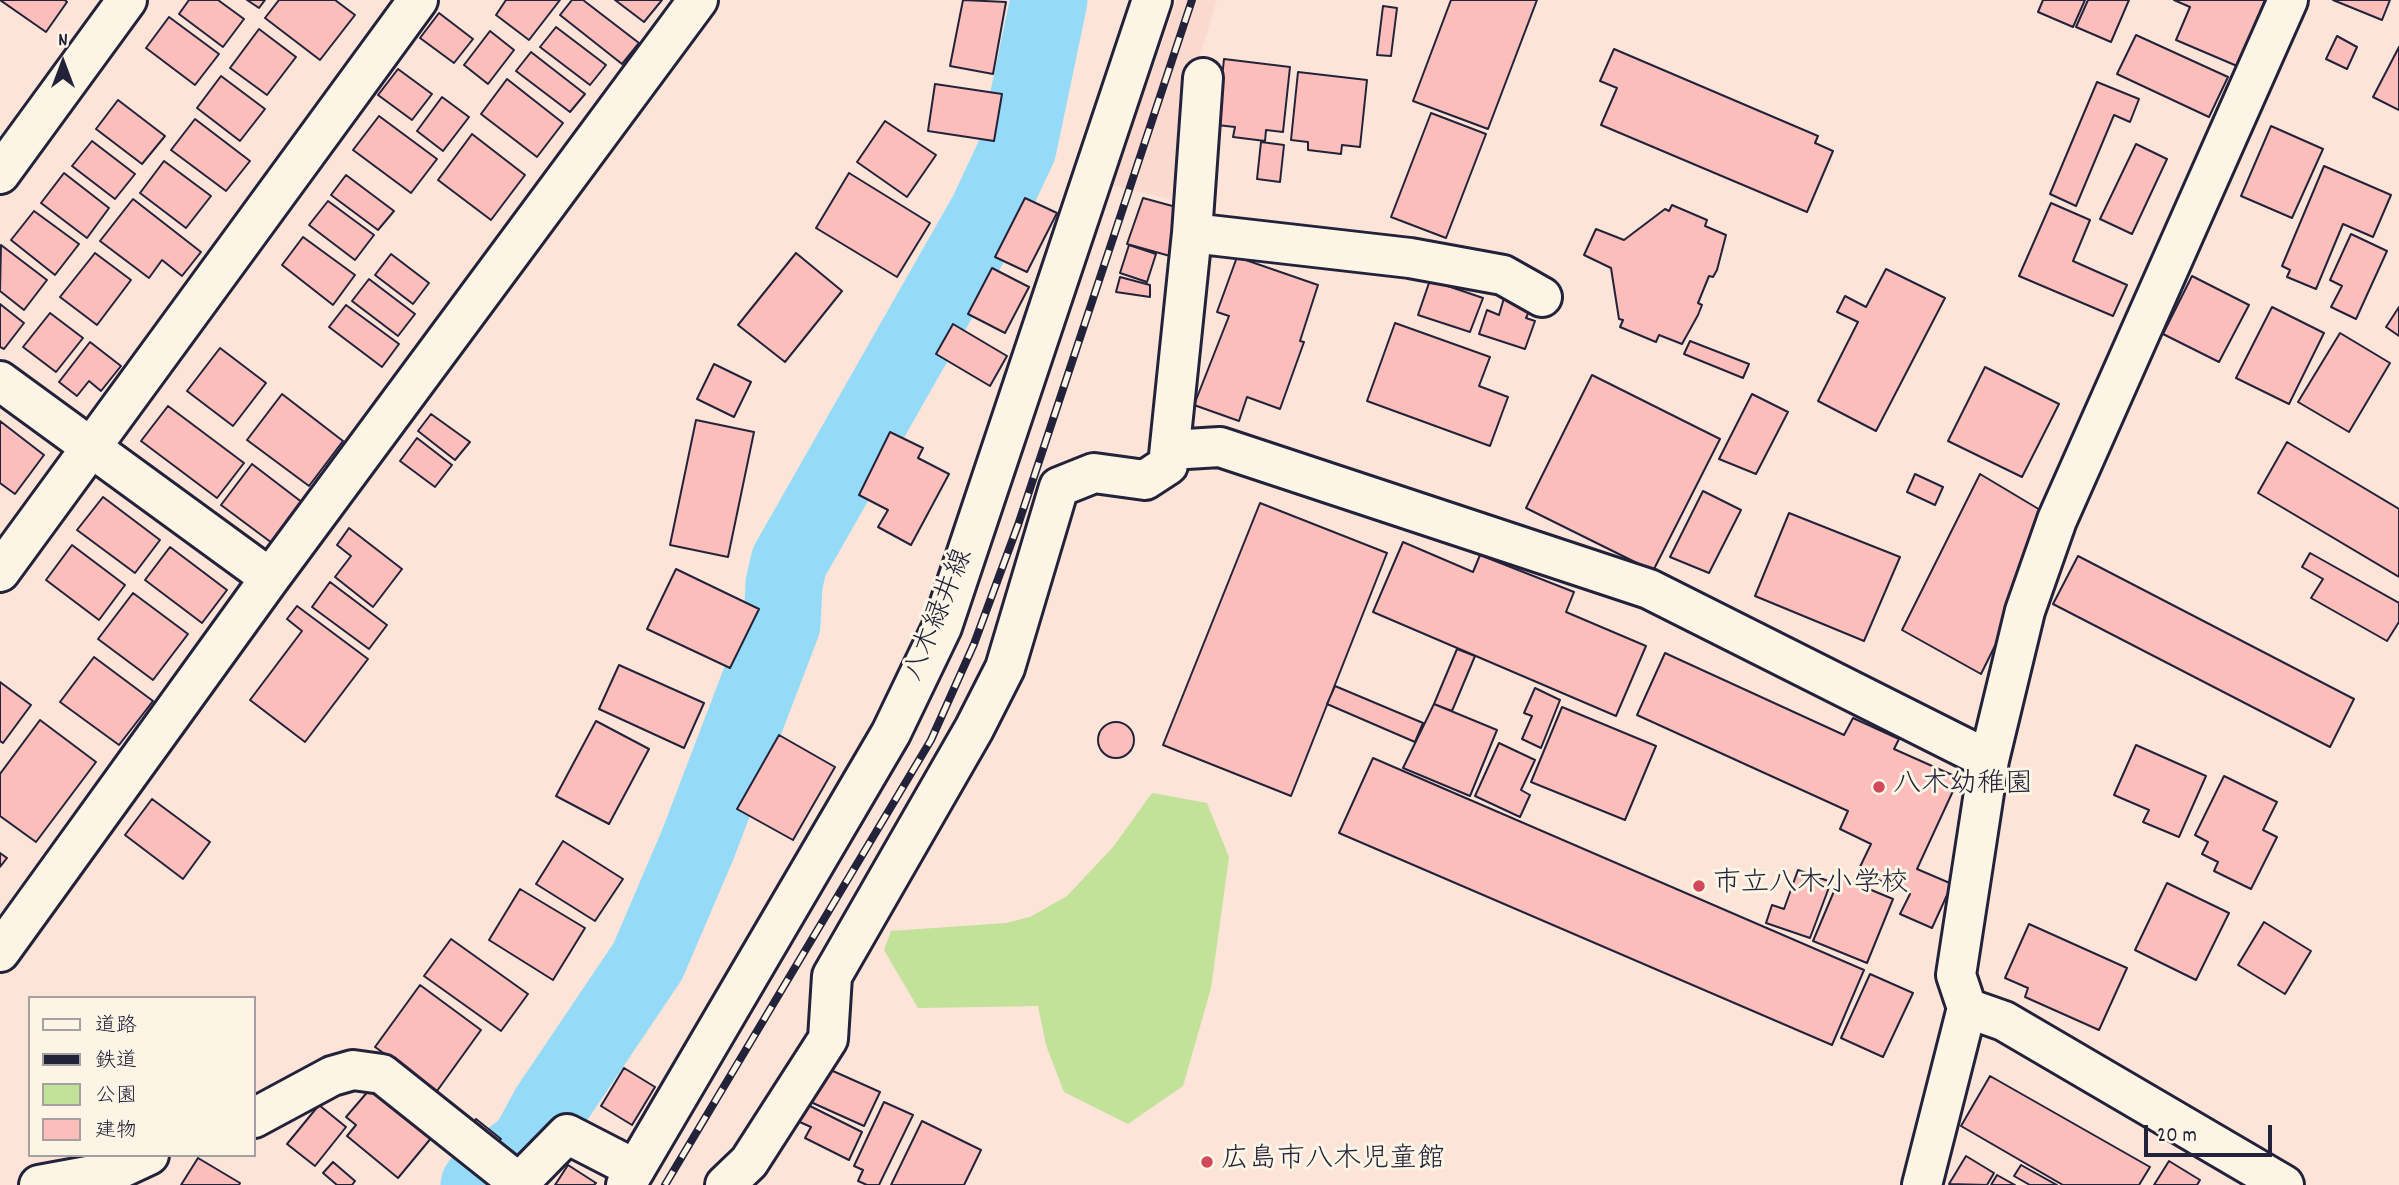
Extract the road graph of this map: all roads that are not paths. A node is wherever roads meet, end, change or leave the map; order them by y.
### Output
1 (127, 0) edge
2 (698, 0) edge
3 (1152, 0) edge
4 (2288, 0) edge
5 (403, 5) edge
6 (1203, 78) dead end
7 (0, 174) edge
8 (1192, 233) junction
9 (1542, 298) dead end
10 (0, 381) edge
11 (91, 447) junction
12 (1170, 450) junction
13 (0, 572) edge
14 (270, 578) junction
15 (1989, 760) junction
16 (0, 952) edge
17 (1967, 1008) junction
18 (256, 1117) edge
19 (145, 1157) edge
20 (631, 1177) edge
21 (518, 1184) edge
22 (39, 1185) edge
23 (725, 1185) edge
24 (1922, 1185) edge
25 (2284, 1185) edge

1 - 7 street
2 - 14 street
3 - 20 street, 八木緑井線
4 - 15 street
5 - 11 street
6 - 8 street
8 - 9 street
8 - 12 street
10 - 11 street
11 - 13 street
11 - 14 street
12 - 15 street
12 - 23 street
14 - 16 street
15 - 17 street
17 - 24 street
17 - 25 street
18 - 21 street
19 - 22 street
20 - 21 street

